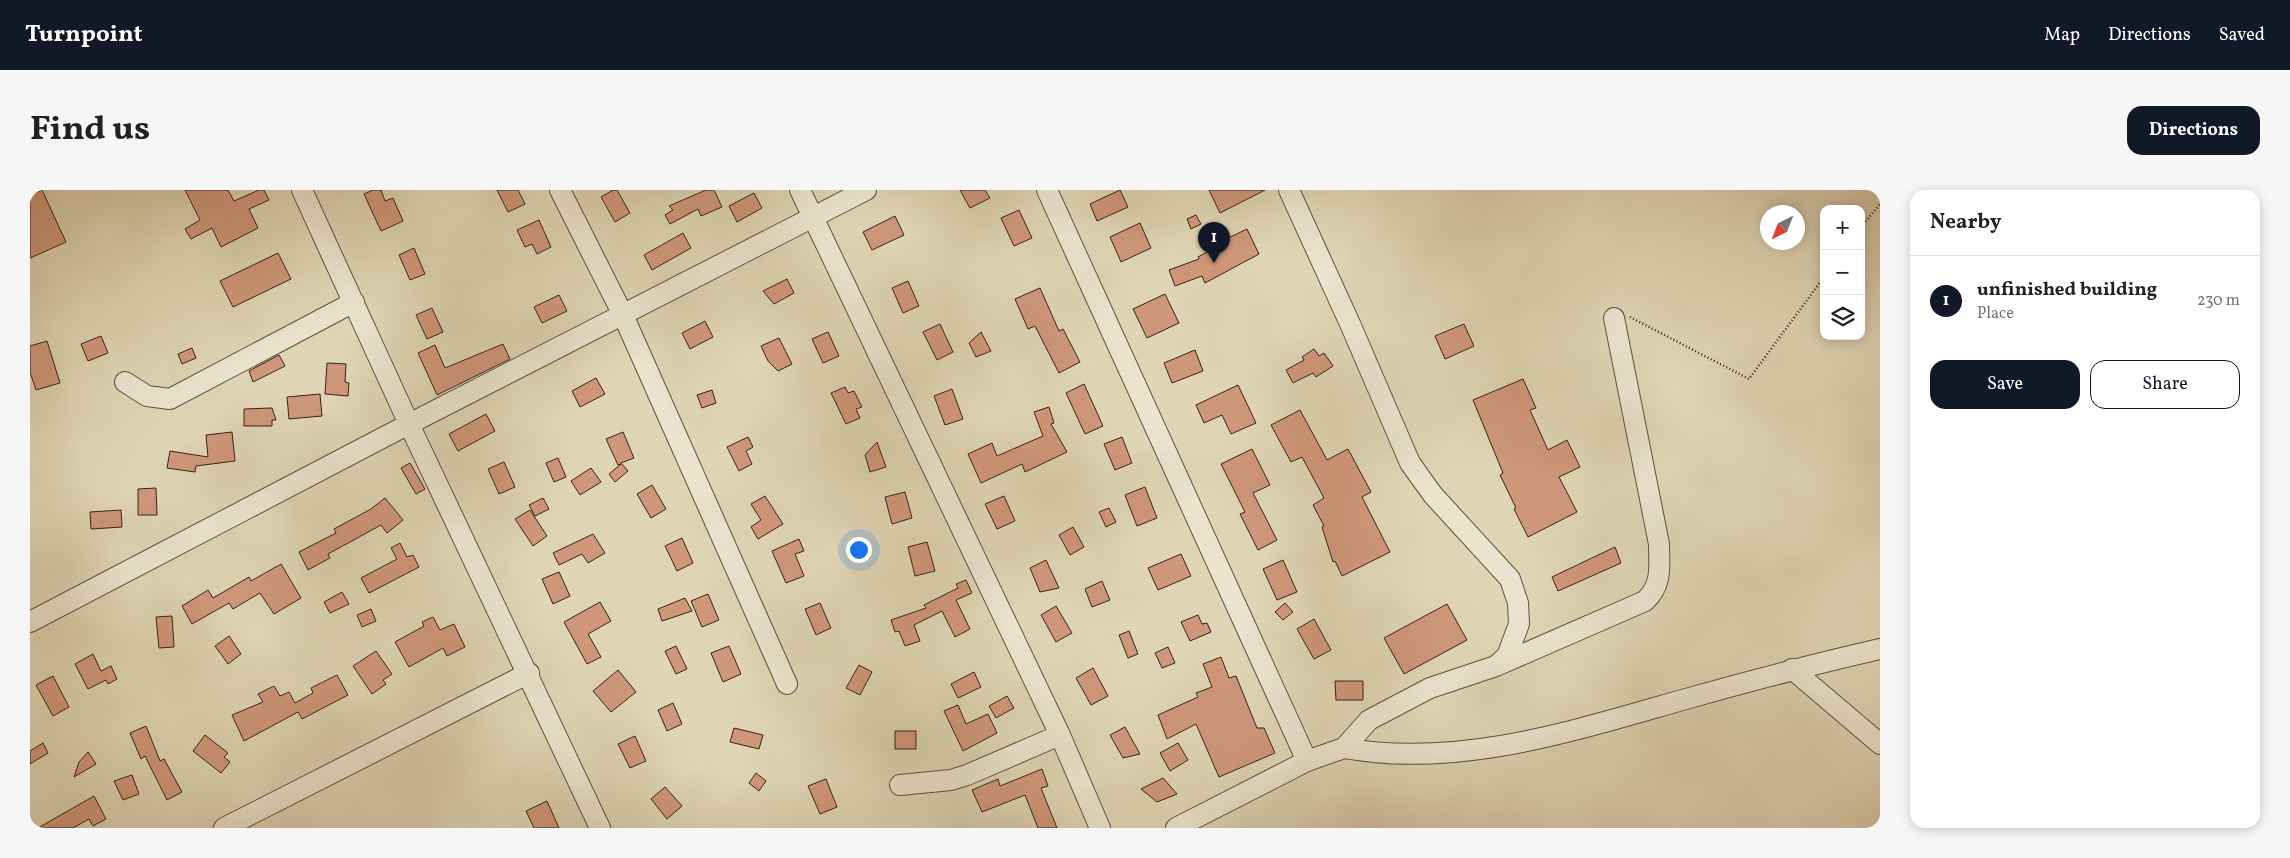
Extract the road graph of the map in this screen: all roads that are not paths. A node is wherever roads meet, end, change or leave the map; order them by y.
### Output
1 (302, 190) edge
2 (560, 190) edge
3 (800, 190) edge
4 (866, 190) edge
5 (1047, 190) edge
6 (1289, 190) edge
7 (813, 216) junction
8 (354, 302) junction
9 (623, 315) junction
10 (1614, 318) road end
11 (125, 382) dead end
12 (409, 424) junction
13 (30, 622) edge
14 (1880, 649) edge
15 (1496, 666) junction
16 (1792, 669) junction
17 (529, 674) junction
18 (787, 684) dead end
19 (1060, 735) junction
20 (1880, 744) edge
21 (1344, 748) junction
22 (1307, 761) junction
23 (900, 785) dead end
24 (224, 828) edge
25 (600, 828) edge
26 (1100, 828) edge
27 (1176, 828) edge

1 - 8 street
2 - 9 street
3 - 7 street
4 - 7 street
5 - 22 street
6 - 15 street
7 - 9 street
7 - 19 street
8 - 11 street
8 - 12 street
9 - 12 street
9 - 18 street
10 - 15 street
12 - 13 street
12 - 17 street
14 - 16 street
15 - 21 street
16 - 20 street
16 - 21 street
17 - 24 street
17 - 25 street
19 - 23 street
19 - 26 street
21 - 22 street
22 - 27 street

